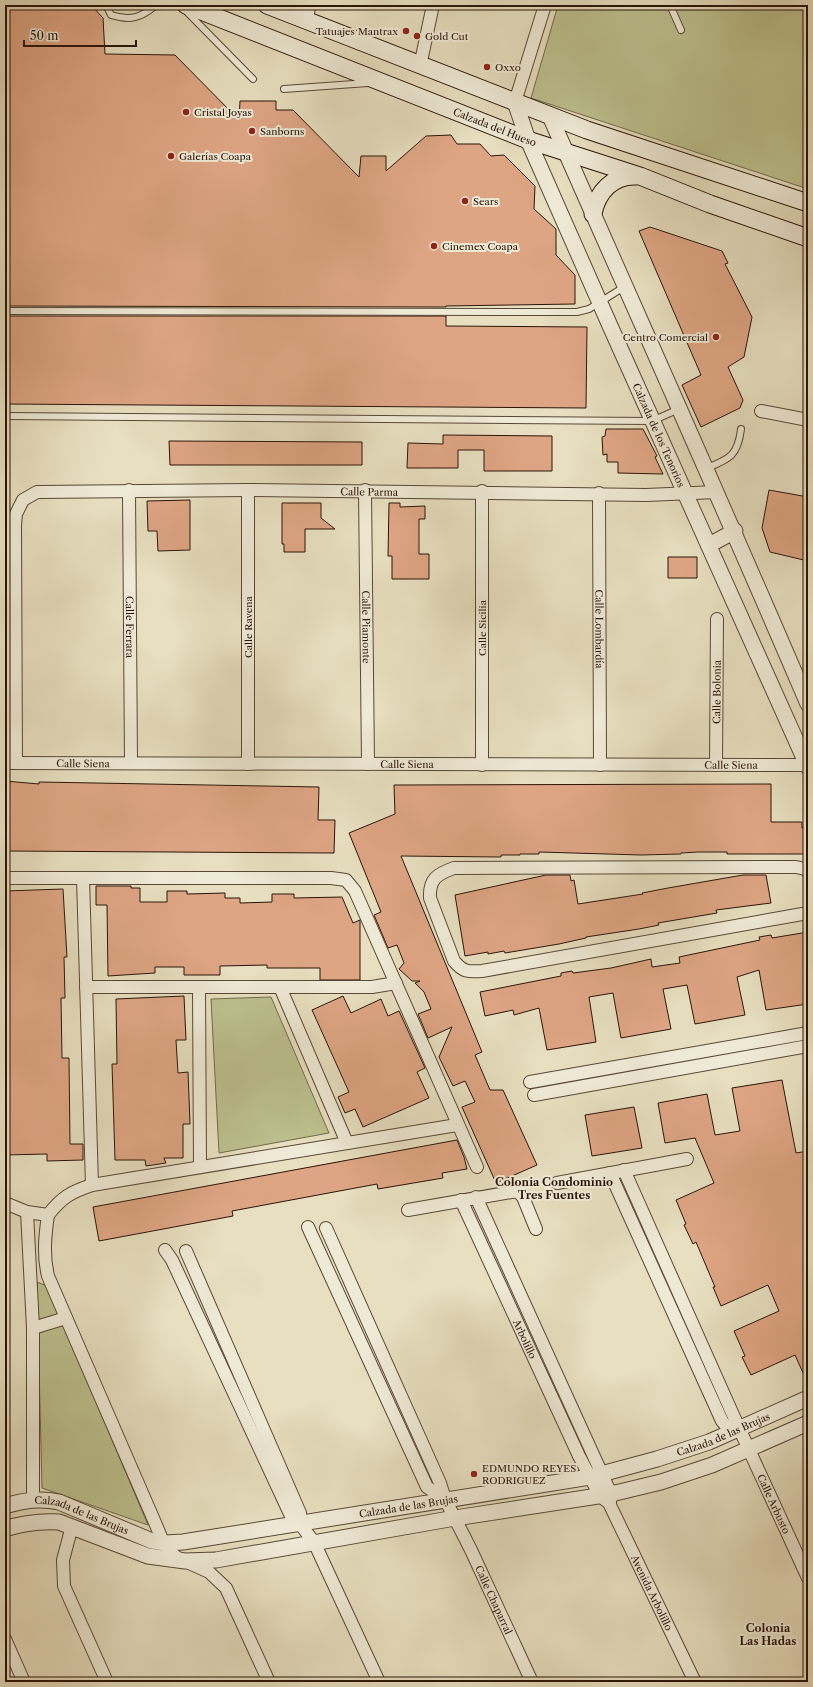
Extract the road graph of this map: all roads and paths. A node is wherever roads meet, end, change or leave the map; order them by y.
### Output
1 (106, 5) edge
2 (156, 5) edge
3 (179, 5) edge
4 (186, 5) edge
5 (433, 5) edge
6 (545, 5) edge
7 (670, 5) edge
8 (276, 7) edge
9 (308, 13) edge
10 (681, 30) dead end
11 (420, 66) junction
12 (253, 79) dead end
13 (380, 82) junction
14 (284, 89) dead end
15 (514, 102) junction
16 (550, 116) junction
17 (528, 140) junction
18 (566, 154) junction
19 (640, 176) junction
20 (808, 203) edge
21 (593, 214) junction
22 (808, 238) edge
23 (624, 287) junction
24 (600, 302) junction
25 (5, 311) edge
26 (679, 409) junction
27 (762, 411) dead end
28 (5, 416) edge
29 (808, 420) edge
30 (652, 421) junction
31 (742, 429) dead end
32 (707, 468) junction
33 (129, 490) junction
34 (248, 490) junction
35 (365, 490) junction
36 (482, 491) junction
37 (717, 492) junction
38 (599, 493) junction
39 (685, 494) junction
40 (735, 532) junction
41 (709, 545) junction
42 (717, 619) dead end
43 (808, 704) edge
44 (11, 763) edge
45 (131, 763) junction
46 (248, 764) junction
47 (368, 764) junction
48 (482, 765) junction
49 (600, 765) junction
50 (716, 765) junction
51 (808, 766) edge
52 (808, 872) edge
53 (5, 878) edge
54 (83, 878) junction
55 (808, 913) edge
56 (396, 983) junction
57 (86, 987) junction
58 (199, 987) junction
59 (280, 987) junction
60 (808, 1033) edge
61 (808, 1046) edge
62 (530, 1082) dead end
63 (534, 1095) dead end
64 (457, 1125) junction
65 (347, 1143) junction
66 (687, 1159) dead end
67 (200, 1167) junction
68 (477, 1167) dead end
69 (624, 1170) junction
70 (610, 1173) junction
71 (557, 1183) dead end
72 (92, 1185) junction
73 (476, 1197) junction
74 (461, 1200) junction
75 (5, 1203) edge
76 (408, 1210) dead end
77 (28, 1212) junction
78 (48, 1215) junction
79 (308, 1227) dead end
80 (326, 1228) dead end
81 (536, 1229) dead end
82 (165, 1250) dead end
83 (186, 1251) dead end
84 (66, 1318) junction
85 (33, 1328) junction
86 (808, 1398) edge
87 (808, 1423) edge
88 (739, 1429) junction
89 (748, 1449) junction
90 (596, 1476) junction
91 (607, 1498) junction
92 (33, 1500) junction
93 (445, 1500) junction
94 (5, 1506) edge
95 (455, 1518) junction
96 (300, 1524) junction
97 (72, 1526) junction
98 (5, 1529) edge
99 (314, 1542) junction
100 (165, 1543) junction
101 (185, 1561) junction
102 (808, 1578) edge
103 (5, 1639) edge
104 (24, 1682) edge
105 (107, 1682) edge
106 (269, 1682) edge
107 (379, 1682) edge
108 (532, 1682) edge
109 (695, 1682) edge

1 - 2 lane
3 - 12 lane
4 - 13 main road, Calzada del Hueso
5 - 11 street
6 - 15 street
7 - 10 lane
8 - 9 main road
9 - 11 main road
11 - 15 main road
13 - 14 lane
13 - 17 main road, Calzada del Hueso
15 - 16 main road
15 - 17 street, Calzada de los Tenorios
16 - 18 street
16 - 20 main road
17 - 18 main road, Calzada del Hueso
17 - 24 street, Calzada de los Tenorios
18 - 19 main road, Calzada del Hueso
18 - 21 street
19 - 21 main road
19 - 22 main road, Calzada del Hueso
21 - 23 street
23 - 24 lane
23 - 26 street
24 - 25 lane
24 - 30 street, Calzada de los Tenorios
26 - 30 lane
26 - 32 street
27 - 29 street
28 - 30 lane
30 - 39 street, Calzada de los Tenorios
31 - 32 lane
32 - 37 street
33 - 34 street, Calle Parma
33 - 44 street, Calle Parma
33 - 45 street, Calle Ferrara
34 - 35 street, Calle Parma
34 - 46 street, Calle Ravena
35 - 36 street, Calle Parma
35 - 47 street, Calle Piamonte
36 - 38 street, Calle Parma
36 - 48 street, Calle Sicilia
37 - 39 street, Calle Parma
37 - 40 street
38 - 39 street, Calle Parma
38 - 49 street, Calle Lombardía
39 - 41 street, Calzada de los Tenorios
40 - 41 street
40 - 43 street
41 - 51 street, Calzada de los Tenorios
42 - 50 street, Calle Bolonia
44 - 45 street, Calle Siena
45 - 46 street, Calle Siena
46 - 47 street, Calle Siena
47 - 48 street, Calle Siena
48 - 49 street, Calle Siena
49 - 50 street, Calle Siena
50 - 51 street, Calle Siena
52 - 55 street
53 - 54 street
54 - 56 street
54 - 57 street
56 - 59 street
56 - 64 street
57 - 58 street
57 - 72 street
58 - 59 street
58 - 67 street
59 - 65 street
60 - 62 street
61 - 63 street
64 - 65 street
64 - 68 street
65 - 67 street
66 - 69 street
67 - 72 street
69 - 70 street
69 - 88 street, Calle Arbusto
70 - 71 street
70 - 88 street
72 - 78 street
73 - 74 street
73 - 81 street
73 - 90 street, Arbolillo
74 - 76 street
74 - 90 street, Arbolillo
75 - 77 street
77 - 78 street
77 - 85 street
78 - 84 street
79 - 93 street
80 - 93 street
82 - 96 street
83 - 96 street
84 - 85 street
84 - 100 street
85 - 92 street
86 - 88 street, Calzada de las Brujas
87 - 89 street, Calzada de las Brujas
88 - 89 street, Calle Arbusto
88 - 90 street, Calzada de las Brujas
89 - 91 street, Calzada de las Brujas
89 - 102 street, Calle Arbusto
90 - 91 street, Avenida Arbolillo
90 - 93 street, Calzada de las Brujas
91 - 95 street, Calzada de las Brujas
91 - 109 street, Avenida Arbolillo
92 - 94 street, Calzada de las Brujas
92 - 100 street, Calzada de las Brujas
93 - 95 street, Calle Chaparral
93 - 96 street, Calzada de las Brujas
95 - 99 street, Calzada de las Brujas
95 - 108 street, Calle Chaparral
96 - 99 street
96 - 100 street, Calzada de las Brujas
97 - 98 street, Calzada de las Brujas
97 - 101 street, Calzada de las Brujas
97 - 105 street
99 - 101 street, Calzada de las Brujas
99 - 107 street
100 - 101 street
101 - 106 street
103 - 104 street

